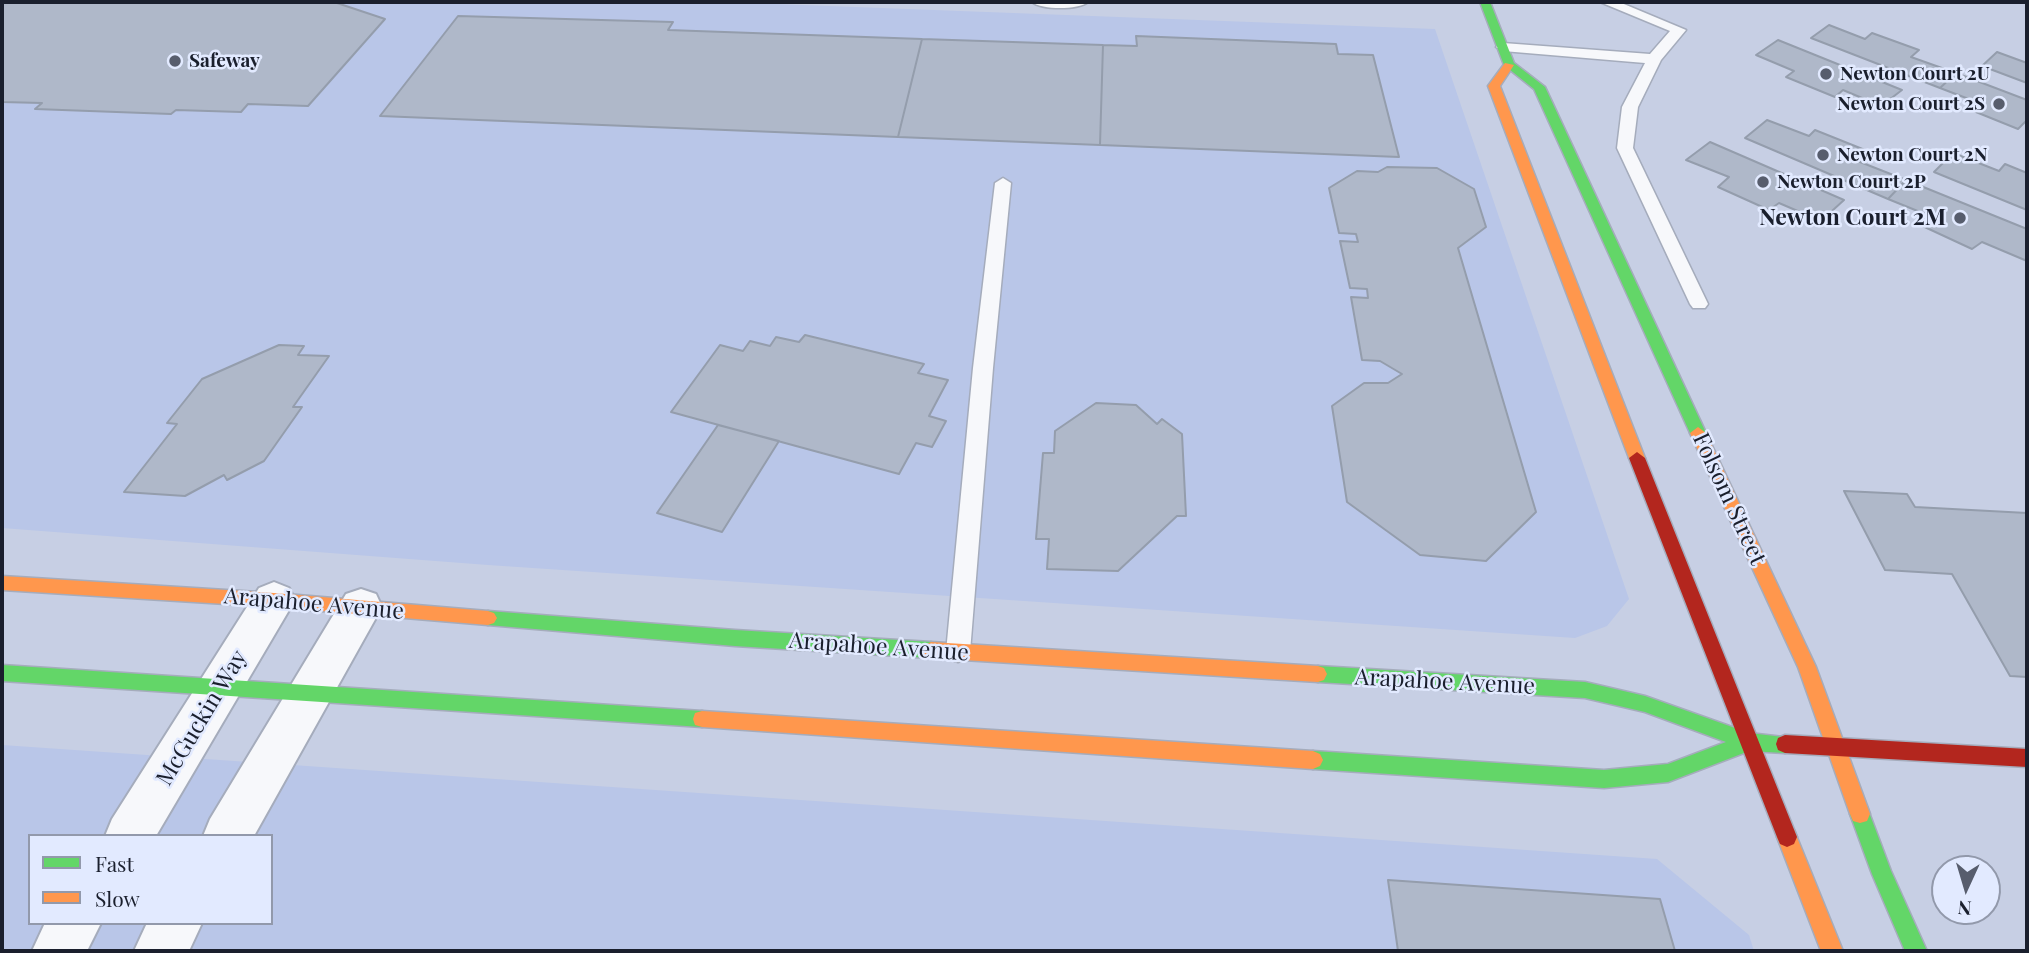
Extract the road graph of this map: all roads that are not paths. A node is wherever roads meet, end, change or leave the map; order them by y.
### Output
1 (1039, 2) edge
2 (1081, 2) edge
3 (1485, 2) edge
4 (1607, 2) edge
5 (1503, 47) junction
6 (1654, 59) junction
7 (1509, 65) junction
8 (1003, 183) dead end
9 (1699, 304) dead end
10 (2, 583) edge
11 (274, 600) junction
12 (361, 607) junction
13 (958, 652) junction
14 (2, 673) edge
15 (220, 687) junction
16 (308, 695) junction
17 (1749, 742) junction
18 (1836, 747) junction
19 (2021, 757) edge
20 (2027, 780) edge
21 (131, 834) edge
22 (228, 834) edge
23 (74, 925) edge
24 (175, 925) edge
25 (58, 951) edge
26 (160, 951) edge
27 (1832, 951) edge
28 (1916, 951) edge

1 - 2 lane
3 - 5 main road
4 - 6 lane
5 - 6 lane
5 - 7 main road
6 - 9 lane
7 - 17 main road
7 - 18 main road, Folsom Street
8 - 13 lane
10 - 11 main road, Arapahoe Avenue
11 - 12 main road, Arapahoe Avenue
11 - 15 street, McGuckin Way
12 - 13 main road, Arapahoe Avenue
12 - 16 street
13 - 17 main road, Arapahoe Avenue
14 - 15 main road, Arapahoe Avenue
15 - 16 main road, Arapahoe Avenue
15 - 21 street, McGuckin Way
16 - 17 main road, Arapahoe Avenue
16 - 22 street
17 - 18 main road, Arapahoe Avenue
17 - 27 main road
18 - 19 main road, Arapahoe Avenue
18 - 28 main road, Folsom Street
19 - 20 lane
23 - 25 street
24 - 26 street

